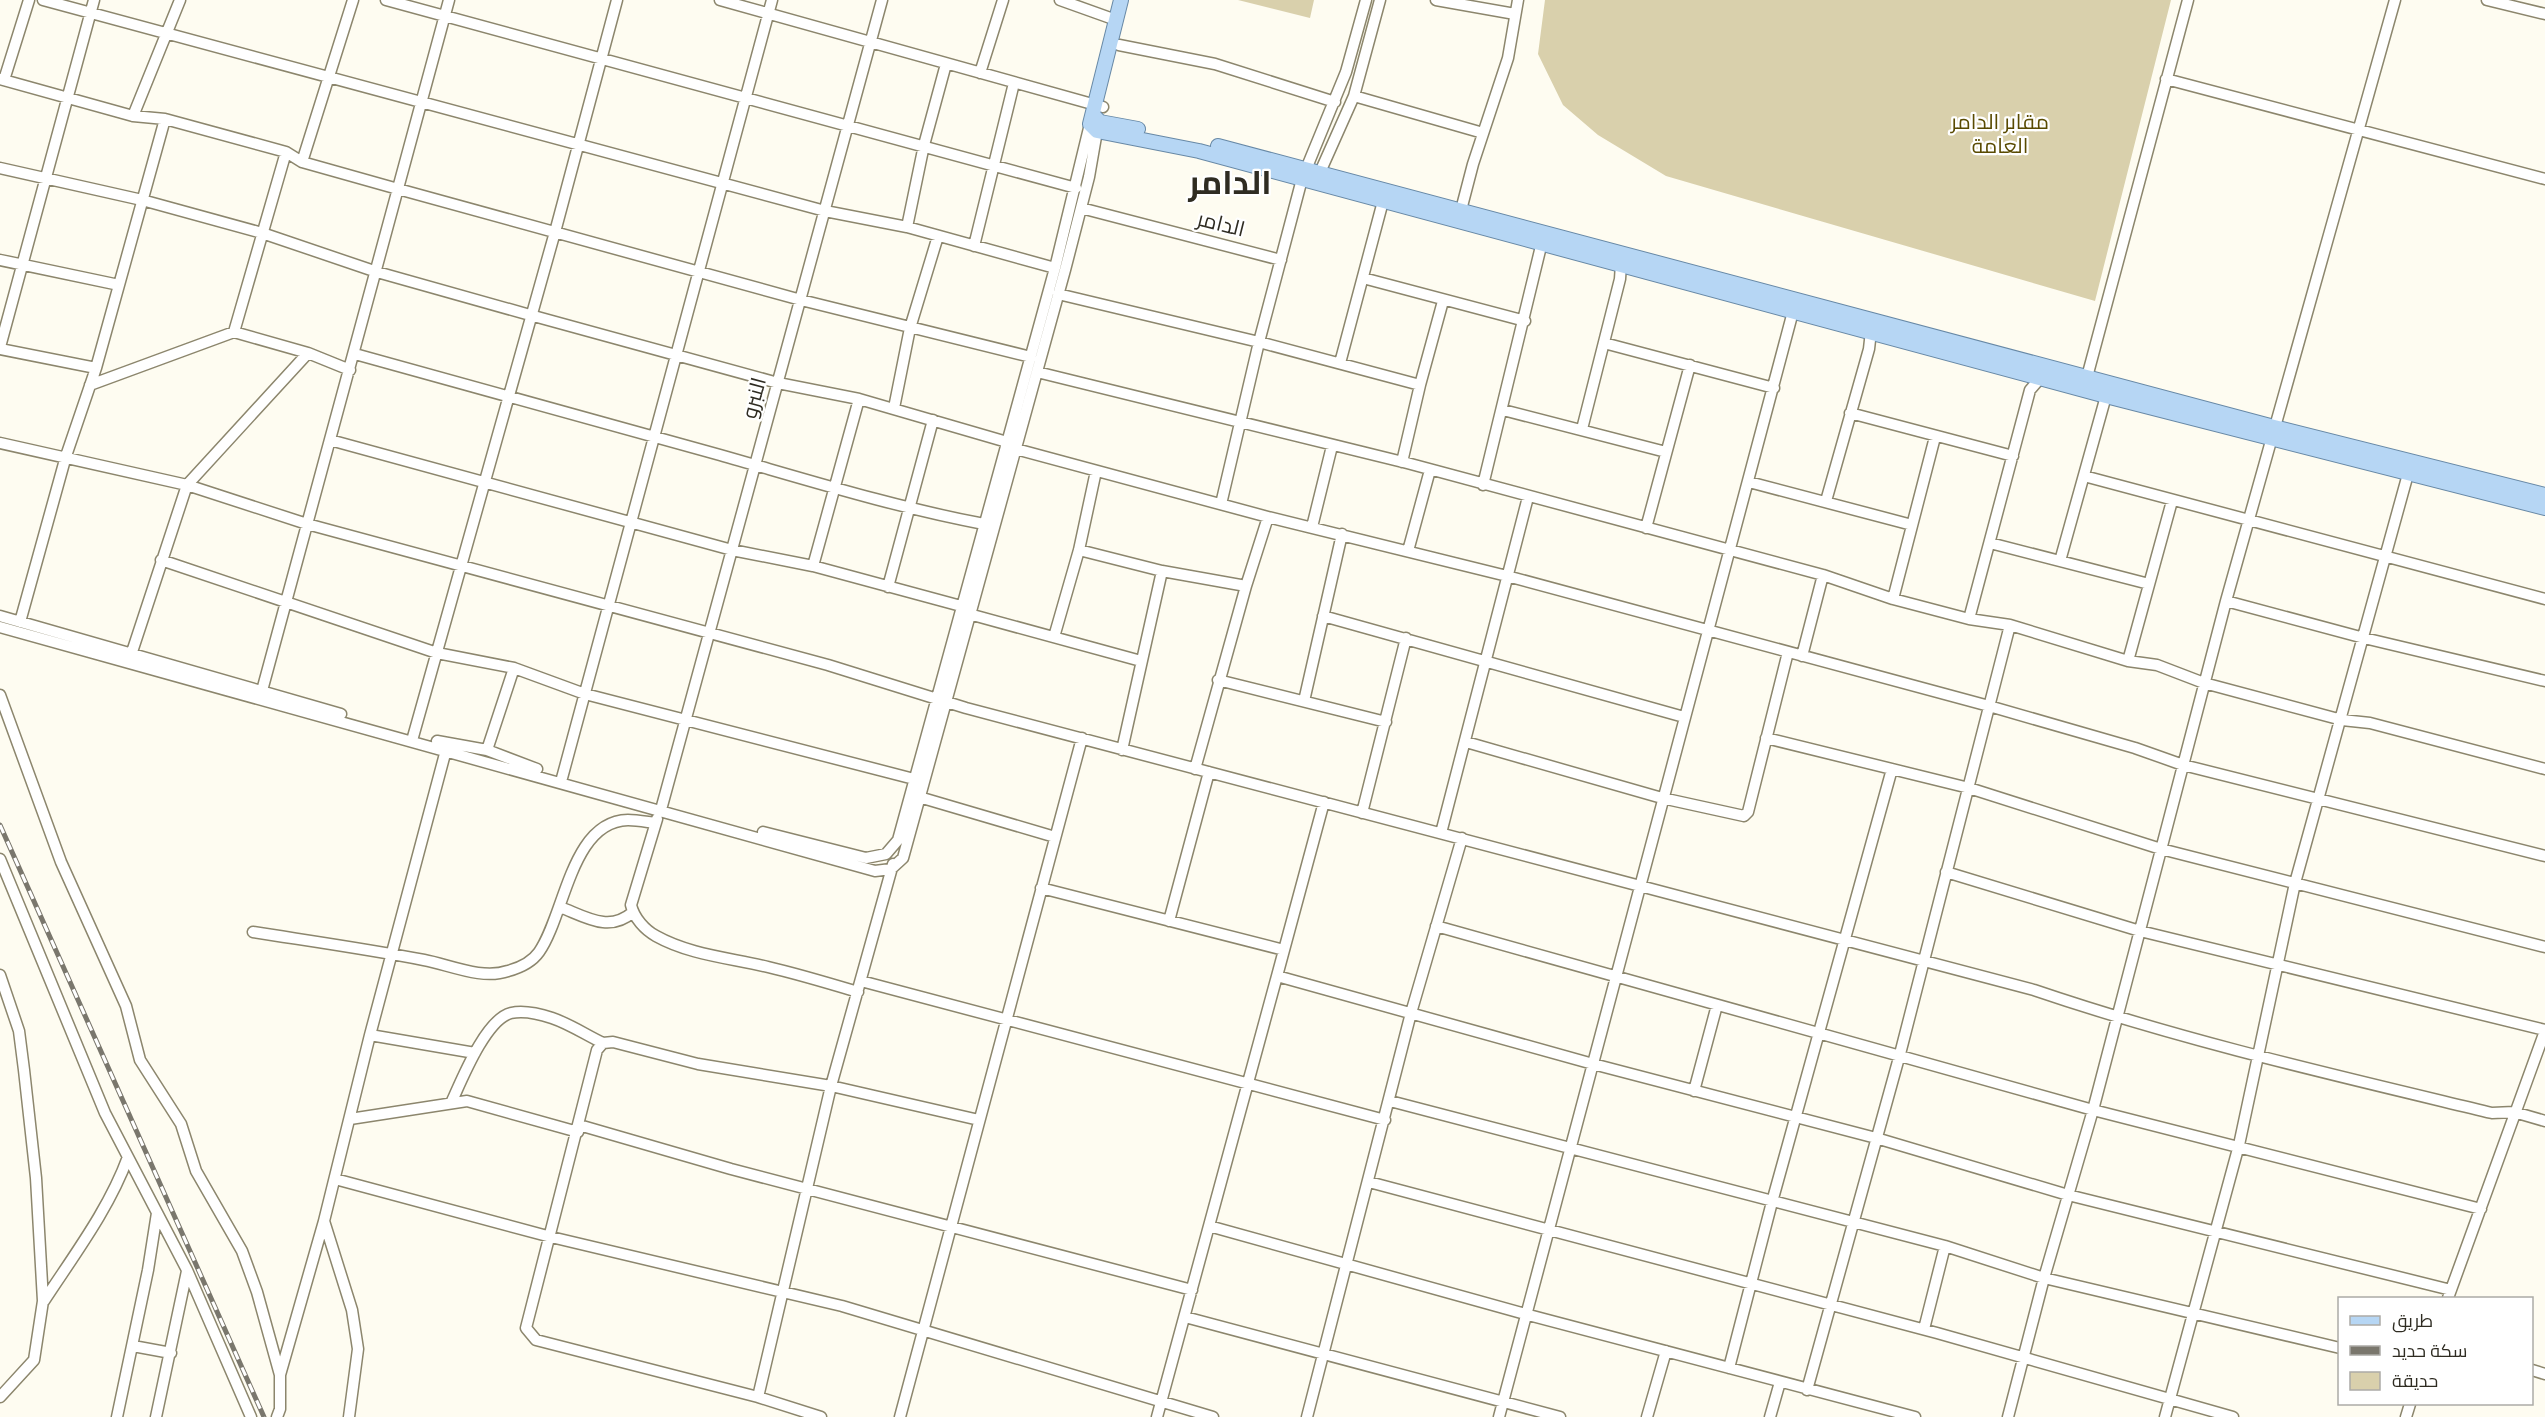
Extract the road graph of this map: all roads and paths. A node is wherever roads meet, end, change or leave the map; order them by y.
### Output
1 (29, 0) edge
2 (43, 0) edge
3 (94, 0) edge
4 (180, 0) edge
5 (353, 0) edge
6 (386, 0) edge
7 (450, 0) edge
8 (617, 0) edge
9 (720, 0) edge
10 (772, 0) edge
11 (882, 0) edge
12 (1003, 0) edge
13 (1060, 0) edge
14 (1121, 0) edge
15 (1130, 0) edge
16 (1366, 0) edge
17 (1380, 0) edge
18 (1436, 0) edge
19 (1518, 0) edge
20 (2188, 0) edge
21 (2395, 0) edge
22 (2487, 0) edge
23 (90, 14) junction
24 (768, 14) junction
25 (1515, 14) junction
26 (2545, 14) edge
27 (445, 16) junction
28 (1116, 20) junction
29 (166, 33) junction
30 (870, 44) junction
31 (1119, 45) junction
32 (602, 57) junction
33 (946, 64) junction
34 (980, 73) junction
35 (329, 76) junction
36 (2166, 79) junction
37 (2, 80) edge
38 (1014, 83) junction
39 (746, 96) junction
40 (1354, 96) junction
41 (68, 98) junction
42 (422, 100) junction
43 (1335, 102) junction
44 (133, 116) junction
45 (1096, 117) junction
46 (165, 118) junction
47 (848, 124) junction
48 (2359, 132) junction
49 (1483, 133) junction
50 (577, 142) junction
51 (924, 145) junction
52 (286, 152) junction
53 (302, 162) junction
54 (994, 165) junction
55 (0, 168) edge
56 (1303, 174) junction
57 (1318, 177) junction
58 (2545, 179) edge
59 (45, 180) junction
60 (722, 183) junction
61 (1076, 188) junction
62 (398, 189) junction
63 (1379, 199) junction
64 (142, 200) junction
65 (1081, 208) junction
66 (1461, 210) junction
67 (825, 211) junction
68 (907, 227) junction
69 (555, 232) junction
70 (262, 233) junction
71 (938, 236) junction
72 (1543, 238) junction
73 (974, 246) junction
74 (0, 260) edge
75 (1281, 260) junction
76 (1621, 264) junction
77 (22, 265) junction
78 (1055, 268) junction
79 (377, 272) junction
80 (699, 272) junction
81 (1363, 278) junction
82 (119, 285) junction
83 (1058, 294) junction
84 (801, 300) junction
85 (1443, 301) junction
86 (1795, 306) junction
87 (530, 315) junction
88 (1525, 321) junction
89 (910, 328) junction
90 (234, 332) junction
91 (1871, 332) junction
92 (1259, 342) junction
93 (1604, 343) junction
94 (0, 348) edge
95 (308, 353) junction
96 (355, 354) junction
97 (676, 355) junction
98 (1031, 357) junction
99 (1340, 363) junction
100 (1690, 365) junction
101 (96, 368) junction
102 (350, 370) junction
103 (1037, 372) junction
104 (2045, 372) junction
105 (2087, 377) junction
106 (778, 383) junction
107 (90, 385) junction
108 (1420, 385) junction
109 (1774, 388) junction
110 (2106, 396) junction
111 (509, 397) junction
112 (859, 399) junction
113 (894, 408) junction
114 (1503, 410) junction
115 (1850, 413) junction
116 (933, 420) junction
117 (1240, 424) junction
118 (1582, 429) junction
119 (2272, 433) junction
120 (654, 437) junction
121 (1935, 437) junction
122 (330, 440) junction
123 (0, 442) edge
124 (1012, 446) junction
125 (1332, 446) junction
126 (1666, 452) junction
127 (66, 456) junction
128 (2013, 456) junction
129 (1402, 462) junction
130 (755, 465) junction
131 (1430, 470) junction
132 (1096, 471) junction
133 (2408, 474) junction
134 (2084, 476) junction
135 (1749, 482) junction
136 (485, 483) junction
137 (187, 485) junction
138 (1483, 485) junction
139 (833, 489) junction
140 (2545, 495) edge
141 (1528, 497) junction
142 (1826, 501) junction
143 (2172, 501) junction
144 (1221, 504) junction
145 (2545, 508) edge
146 (911, 510) junction
147 (1268, 517) junction
148 (2248, 520) junction
149 (631, 523) junction
150 (307, 524) junction
151 (984, 524) junction
152 (1912, 525) junction
153 (1312, 527) junction
154 (1646, 528) junction
155 (1342, 534) junction
156 (1990, 543) junction
157 (732, 550) junction
158 (1079, 550) junction
159 (1730, 550) junction
160 (1408, 551) junction
161 (2386, 555) junction
162 (161, 560) junction
163 (2060, 561) junction
164 (462, 565) junction
165 (813, 566) junction
166 (1162, 571) junction
167 (1823, 575) junction
168 (1507, 576) junction
169 (2149, 584) junction
170 (1246, 586) junction
171 (888, 587) junction
172 (1893, 599) junction
173 (2545, 599) edge
174 (2226, 601) junction
175 (285, 603) junction
176 (608, 606) junction
177 (965, 610) junction
178 (0, 616) edge
179 (1323, 616) junction
180 (1969, 619) junction
181 (20, 622) junction
182 (2010, 625) junction
183 (0, 627) edge
184 (1707, 631) junction
185 (709, 635) junction
186 (1054, 637) junction
187 (1406, 638) junction
188 (2364, 638) junction
189 (1788, 652) junction
190 (437, 653) junction
191 (131, 655) junction
192 (1802, 656) junction
193 (1486, 660) junction
194 (1141, 661) junction
195 (2128, 661) junction
196 (514, 668) junction
197 (1218, 680) junction
198 (2545, 681) edge
199 (2204, 683) junction
200 (585, 694) junction
201 (0, 695) edge
202 (261, 695) junction
203 (941, 700) junction
204 (1304, 701) junction
205 (1989, 706) junction
206 (1684, 717) junction
207 (687, 719) junction
208 (2342, 720) junction
209 (1386, 722) junction
210 (413, 737) junction
211 (1082, 738) junction
212 (1766, 738) junction
213 (1466, 742) junction
214 (446, 750) junction
215 (487, 750) junction
216 (1122, 750) junction
217 (2183, 765) junction
218 (1195, 769) junction
219 (1892, 769) junction
220 (2545, 769) edge
221 (1209, 772) junction
222 (562, 778) junction
223 (914, 779) junction
224 (1969, 788) junction
225 (919, 797) junction
226 (1662, 798) junction
227 (2319, 801) junction
228 (1324, 802) junction
229 (661, 808) junction
230 (1362, 813) junction
231 (656, 824) junction
232 (1441, 833) junction
233 (1055, 837) junction
234 (1462, 838) junction
235 (898, 840) junction
236 (2161, 849) junction
237 (2545, 856) edge
238 (0, 859) edge
239 (891, 869) junction
240 (1946, 872) junction
241 (2295, 883) junction
242 (1640, 884) junction
243 (1041, 888) junction
244 (560, 907) junction
245 (633, 912) junction
246 (1169, 921) junction
247 (1436, 926) junction
248 (2140, 931) junction
249 (253, 932) dead end
250 (1845, 939) junction
251 (2545, 947) edge
252 (1284, 950) junction
253 (391, 956) junction
254 (1924, 961) junction
255 (2277, 965) junction
256 (0, 975) edge
257 (1277, 976) junction
258 (1614, 977) junction
259 (860, 986) junction
260 (1718, 1005) junction
261 (1411, 1013) junction
262 (2117, 1018) junction
263 (1006, 1021) junction
264 (2545, 1031) edge
265 (1819, 1033) junction
266 (370, 1035) junction
267 (603, 1043) junction
268 (475, 1053) junction
269 (1900, 1054) junction
270 (2257, 1056) junction
271 (1593, 1064) junction
272 (1247, 1083) junction
273 (831, 1086) junction
274 (1694, 1091) junction
275 (452, 1101) junction
276 (1390, 1101) junction
277 (2093, 1110) junction
278 (2514, 1112) junction
279 (2492, 1113) junction
280 (1796, 1118) junction
281 (350, 1119) junction
282 (979, 1120) junction
283 (1385, 1120) junction
284 (2545, 1121) edge
285 (579, 1128) junction
286 (2507, 1132) junction
287 (1876, 1138) junction
288 (2239, 1145) junction
289 (1571, 1149) junction
290 (128, 1156) junction
291 (335, 1179) junction
292 (1369, 1182) junction
293 (808, 1189) junction
294 (2068, 1195) junction
295 (1772, 1202) junction
296 (2481, 1209) junction
297 (157, 1213) junction
298 (324, 1221) junction
299 (1853, 1222) junction
300 (951, 1225) junction
301 (1209, 1226) junction
302 (1548, 1230) junction
303 (2215, 1230) junction
304 (551, 1237) junction
305 (1945, 1246) junction
306 (1347, 1264) junction
307 (187, 1270) junction
308 (2044, 1278) junction
309 (1750, 1283) junction
310 (1192, 1290) junction
311 (782, 1293) junction
312 (2449, 1294) edge
313 (43, 1301) junction
314 (1831, 1305) junction
315 (2194, 1312) junction
316 (1525, 1314) junction
317 (1185, 1317) junction
318 (1924, 1329) junction
319 (922, 1331) junction
320 (133, 1346) junction
321 (2338, 1348) edge
322 (1666, 1351) junction
323 (171, 1353) junction
324 (1324, 1354) junction
325 (2024, 1359) junction
326 (1729, 1368) junction
327 (280, 1376) junction
328 (1780, 1382) junction
329 (1807, 1390) junction
330 (0, 1397) edge
331 (758, 1397) junction
332 (2169, 1401) junction
333 (1161, 1402) junction
334 (1503, 1402) junction
335 (117, 1417) edge
336 (156, 1417) edge
337 (251, 1417) edge
338 (277, 1417) edge
339 (349, 1417) edge
340 (821, 1417) edge
341 (900, 1417) edge
342 (1157, 1417) edge
343 (1213, 1417) edge
344 (1307, 1417) edge
345 (1499, 1417) edge
346 (1560, 1417) edge
347 (1647, 1417) edge
348 (1770, 1417) edge
349 (1915, 1417) edge
350 (2008, 1417) edge
351 (2164, 1417) edge
352 (2233, 1417) edge

1 - 37 street
2 - 23 street
3 - 23 street
4 - 29 street
5 - 35 street
6 - 27 street
7 - 27 street
8 - 32 street
9 - 24 street
10 - 24 street
11 - 30 street, النبرو
12 - 34 street
13 - 28 street
14 - 28 main road
15 - 31 main road
16 - 43 street
17 - 40 street
18 - 25 street
19 - 25 street
20 - 36 street
21 - 48 street
22 - 26 street
23 - 29 street
23 - 41 street
24 - 30 street
24 - 39 street
25 - 49 street
27 - 32 street
27 - 42 street
28 - 45 main road
29 - 35 street
29 - 44 street
30 - 33 street
30 - 47 street, النبرو
31 - 43 street
31 - 45 main road
32 - 39 street
32 - 50 street
33 - 34 street
33 - 51 street
34 - 38 street
35 - 42 street
35 - 53 street
36 - 48 street
36 - 105 street
37 - 41 street
38 - 45 street
38 - 54 street
39 - 47 street
39 - 60 street
40 - 49 street
40 - 57 street
41 - 44 street
41 - 59 street
42 - 50 street
42 - 62 street
43 - 56 street
44 - 46 street
45 - 56 main road
45 - 61 street
45 - 65 street
46 - 52 street
46 - 64 street
47 - 51 street
47 - 67 street, النبرو
48 - 58 street
48 - 119 street
49 - 66 street
50 - 60 street
50 - 69 street
51 - 54 street
51 - 68 street
52 - 53 street
52 - 70 street
53 - 62 street
54 - 61 street
54 - 73 street
55 - 59 street
56 - 57 main road
56 - 75 street
57 - 63 main road
57 - 66 main road
59 - 64 street
59 - 77 street
60 - 67 street
60 - 80 street
61 - 78 street
62 - 69 street
62 - 79 street
63 - 72 main road
63 - 81 street
64 - 70 street
64 - 82 street
65 - 75 street, الدامر
65 - 83 street
66 - 72 main road
67 - 68 street
67 - 84 street, النبرو
68 - 71 street
69 - 80 street
69 - 87 street
70 - 79 street
70 - 90 street
71 - 73 street
71 - 89 street
72 - 76 main road
72 - 86 main road
72 - 88 street
73 - 78 street
74 - 77 street
75 - 92 street
76 - 86 main road
76 - 93 street
77 - 82 street
77 - 94 street
78 - 98 street
79 - 87 street
79 - 96 street
80 - 84 street
80 - 97 street
81 - 85 street
81 - 99 street
82 - 101 street
83 - 92 street
83 - 103 street
84 - 89 street
84 - 106 street, النبرو
85 - 88 street
85 - 108 street
86 - 91 main road
86 - 104 main road
86 - 109 street
87 - 97 street
87 - 111 street
88 - 114 street
89 - 98 street
89 - 113 street
90 - 95 street
90 - 107 street
91 - 104 main road
91 - 115 street
92 - 99 street
92 - 117 street
93 - 100 street
93 - 118 street
94 - 101 street
95 - 102 street
95 - 137 street
96 - 102 street
96 - 111 street
97 - 106 street
97 - 120 street
98 - 124 street
99 - 108 street
100 - 109 street
100 - 126 street
101 - 107 street
102 - 122 street
103 - 117 street
103 - 124 street
104 - 105 main road
104 - 110 main road
104 - 128 street
105 - 119 main road
106 - 112 street
106 - 130 street, النبرو
107 - 127 street
108 - 129 street
109 - 135 street
110 - 119 main road
110 - 134 street
111 - 120 street
111 - 136 street
112 - 113 street
112 - 139 street
113 - 116 street
114 - 118 street
114 - 138 street
115 - 121 street
115 - 142 street
116 - 124 street
116 - 146 street
117 - 125 street
117 - 144 street
118 - 126 street
119 - 133 main road
119 - 140 main road
119 - 148 street
120 - 130 street
120 - 149 street
121 - 128 street
121 - 152 street
122 - 136 street
122 - 150 street
123 - 127 street
124 - 132 street
124 - 151 street
124 - 177 street
125 - 129 street
125 - 153 street
126 - 154 street
127 - 137 street
127 - 181 street
128 - 156 street
129 - 131 street
130 - 139 street
130 - 157 street, النبرو
131 - 138 street
131 - 160 street
132 - 144 street
132 - 158 street
133 - 145 main road
133 - 161 street
134 - 143 street
134 - 163 street
135 - 142 street
135 - 159 street
136 - 149 street
136 - 164 street
137 - 150 street
137 - 162 street
138 - 141 street
139 - 146 street
139 - 165 street
141 - 154 street
141 - 168 street
142 - 152 street
143 - 148 street
143 - 169 street
144 - 147 street
146 - 151 street
146 - 171 street
147 - 153 street
147 - 170 street
148 - 161 street
148 - 174 street
149 - 157 street
149 - 176 street
150 - 164 street
150 - 175 street
151 - 177 street
152 - 172 street
153 - 155 street
154 - 159 street
155 - 160 street
155 - 179 street
156 - 163 street
156 - 180 street
157 - 165 street
157 - 185 street, النبرو
158 - 166 street
158 - 186 street
159 - 167 street
159 - 184 street
160 - 168 street
161 - 173 street
161 - 188 street
162 - 175 street
162 - 191 street
163 - 169 street
164 - 176 street
164 - 190 street
165 - 171 street
166 - 170 street
166 - 194 street
167 - 172 street
167 - 192 street
168 - 184 street
168 - 193 street
169 - 195 street
170 - 197 street
171 - 177 street
172 - 180 street
174 - 188 street
174 - 199 street
175 - 190 street
175 - 202 street
176 - 185 street
176 - 200 street
177 - 186 street
177 - 203 street
178 - 181 street
179 - 187 street
179 - 204 street
180 - 182 street
181 - 191 street
182 - 195 street
182 - 205 street
183 - 202 street
184 - 189 street
184 - 206 street
185 - 203 street
185 - 207 street, النبرو
186 - 194 street
187 - 193 street
187 - 209 street
188 - 198 street
188 - 208 street
189 - 192 street
189 - 212 street
190 - 196 street
190 - 210 street
191 - 202 street
192 - 205 street
193 - 206 street
193 - 213 street
194 - 216 street
195 - 199 street
196 - 200 street
196 - 215 street
197 - 204 street
197 - 218 street
199 - 208 street
199 - 217 street
200 - 207 street
200 - 222 street
201 - 327 street
202 - 210 street
202 - 214 street
203 - 211 street
203 - 223 street
203 - 225 street
204 - 209 street
205 - 217 street
205 - 224 street
206 - 226 street
207 - 223 street
207 - 229 street, النبرو
208 - 220 street
208 - 227 street
209 - 230 street
210 - 215 street
211 - 216 street
211 - 233 street
212 - 219 street
212 - 226 street
213 - 226 street
213 - 232 street
214 - 229 street
214 - 253 street
215 - 222 street
216 - 218 street
217 - 227 street
217 - 236 street
218 - 221 street
219 - 224 street
219 - 250 street
221 - 228 street
221 - 246 street
222 - 229 street
223 - 235 street
224 - 236 street
224 - 240 street
225 - 233 street
225 - 239 street
226 - 242 street
227 - 237 street
227 - 241 street
228 - 230 street
228 - 252 street
229 - 231 street, النبرو
229 - 235 street
229 - 239 street
230 - 232 street
231 - 244 street
231 - 245 street, النبرو
232 - 234 street
233 - 243 street
234 - 242 street
234 - 247 street
235 - 239 street
236 - 241 street
236 - 248 street
238 - 290 street
239 - 259 street
240 - 248 street
240 - 254 street
241 - 251 street
241 - 255 street
242 - 250 street
242 - 258 street
243 - 246 street
243 - 263 street
244 - 245 street
244 - 253 street
245 - 259 street
246 - 252 street
247 - 258 street
247 - 261 street
248 - 255 street
248 - 262 street
249 - 253 street
250 - 254 street
250 - 265 street
252 - 257 street
253 - 266 street
254 - 262 street
254 - 269 street
255 - 264 street
255 - 270 street
256 - 313 street
257 - 261 street
257 - 272 street
258 - 260 street
258 - 271 street
259 - 263 street
259 - 273 street
260 - 265 street
260 - 274 street
261 - 271 street
261 - 276 street
262 - 270 street
262 - 277 street
263 - 272 street
263 - 282 street
264 - 278 street
265 - 269 street
265 - 280 street
266 - 268 street
266 - 281 street
267 - 268 street
267 - 273 street
267 - 285 street
268 - 275 street
269 - 277 street
269 - 287 street
270 - 279 street
270 - 288 street
271 - 274 street
271 - 289 street
272 - 283 street
272 - 301 street
273 - 282 street
273 - 293 street
274 - 280 street
275 - 281 street
275 - 285 street
276 - 283 street
276 - 289 street
277 - 288 street
277 - 294 street
278 - 279 street
278 - 284 street
278 - 286 street
279 - 286 street
280 - 287 street
280 - 295 street
281 - 291 street
282 - 300 street
283 - 292 street
285 - 293 street
285 - 304 street
286 - 296 street
287 - 294 street
287 - 299 street
288 - 296 street
288 - 303 street
289 - 295 street
289 - 302 street
290 - 297 street
290 - 313 street
291 - 298 street
291 - 304 street
292 - 302 street
292 - 306 street
293 - 300 street
293 - 311 street
294 - 303 street
294 - 308 street
295 - 299 street
295 - 309 street
296 - 312 street
297 - 307 street
297 - 320 street
298 - 327 street
298 - 339 street
299 - 305 street
299 - 314 street
300 - 310 street
300 - 319 street
301 - 306 street
301 - 310 street
302 - 309 street
302 - 316 street
303 - 312 street
303 - 315 street
304 - 311 street
304 - 331 street
305 - 308 street
305 - 318 street
306 - 316 street
306 - 324 street
307 - 323 street
307 - 337 street
308 - 315 street
308 - 325 street
309 - 314 street
309 - 326 street
310 - 317 street
311 - 319 street
311 - 331 street
313 - 330 street
314 - 318 street
314 - 329 street
315 - 321 street
315 - 332 street
316 - 322 street
316 - 334 street
317 - 324 street
317 - 333 street
318 - 325 street
319 - 333 street
319 - 341 street
320 - 323 street
320 - 335 street
322 - 326 street
322 - 347 street
323 - 336 street
324 - 334 street
324 - 344 street
325 - 332 street
325 - 350 street
326 - 328 street
327 - 338 street
328 - 329 street
328 - 348 street
329 - 349 street
331 - 340 street
332 - 351 street
332 - 352 street
333 - 342 street
333 - 343 street
334 - 345 street
334 - 346 street

